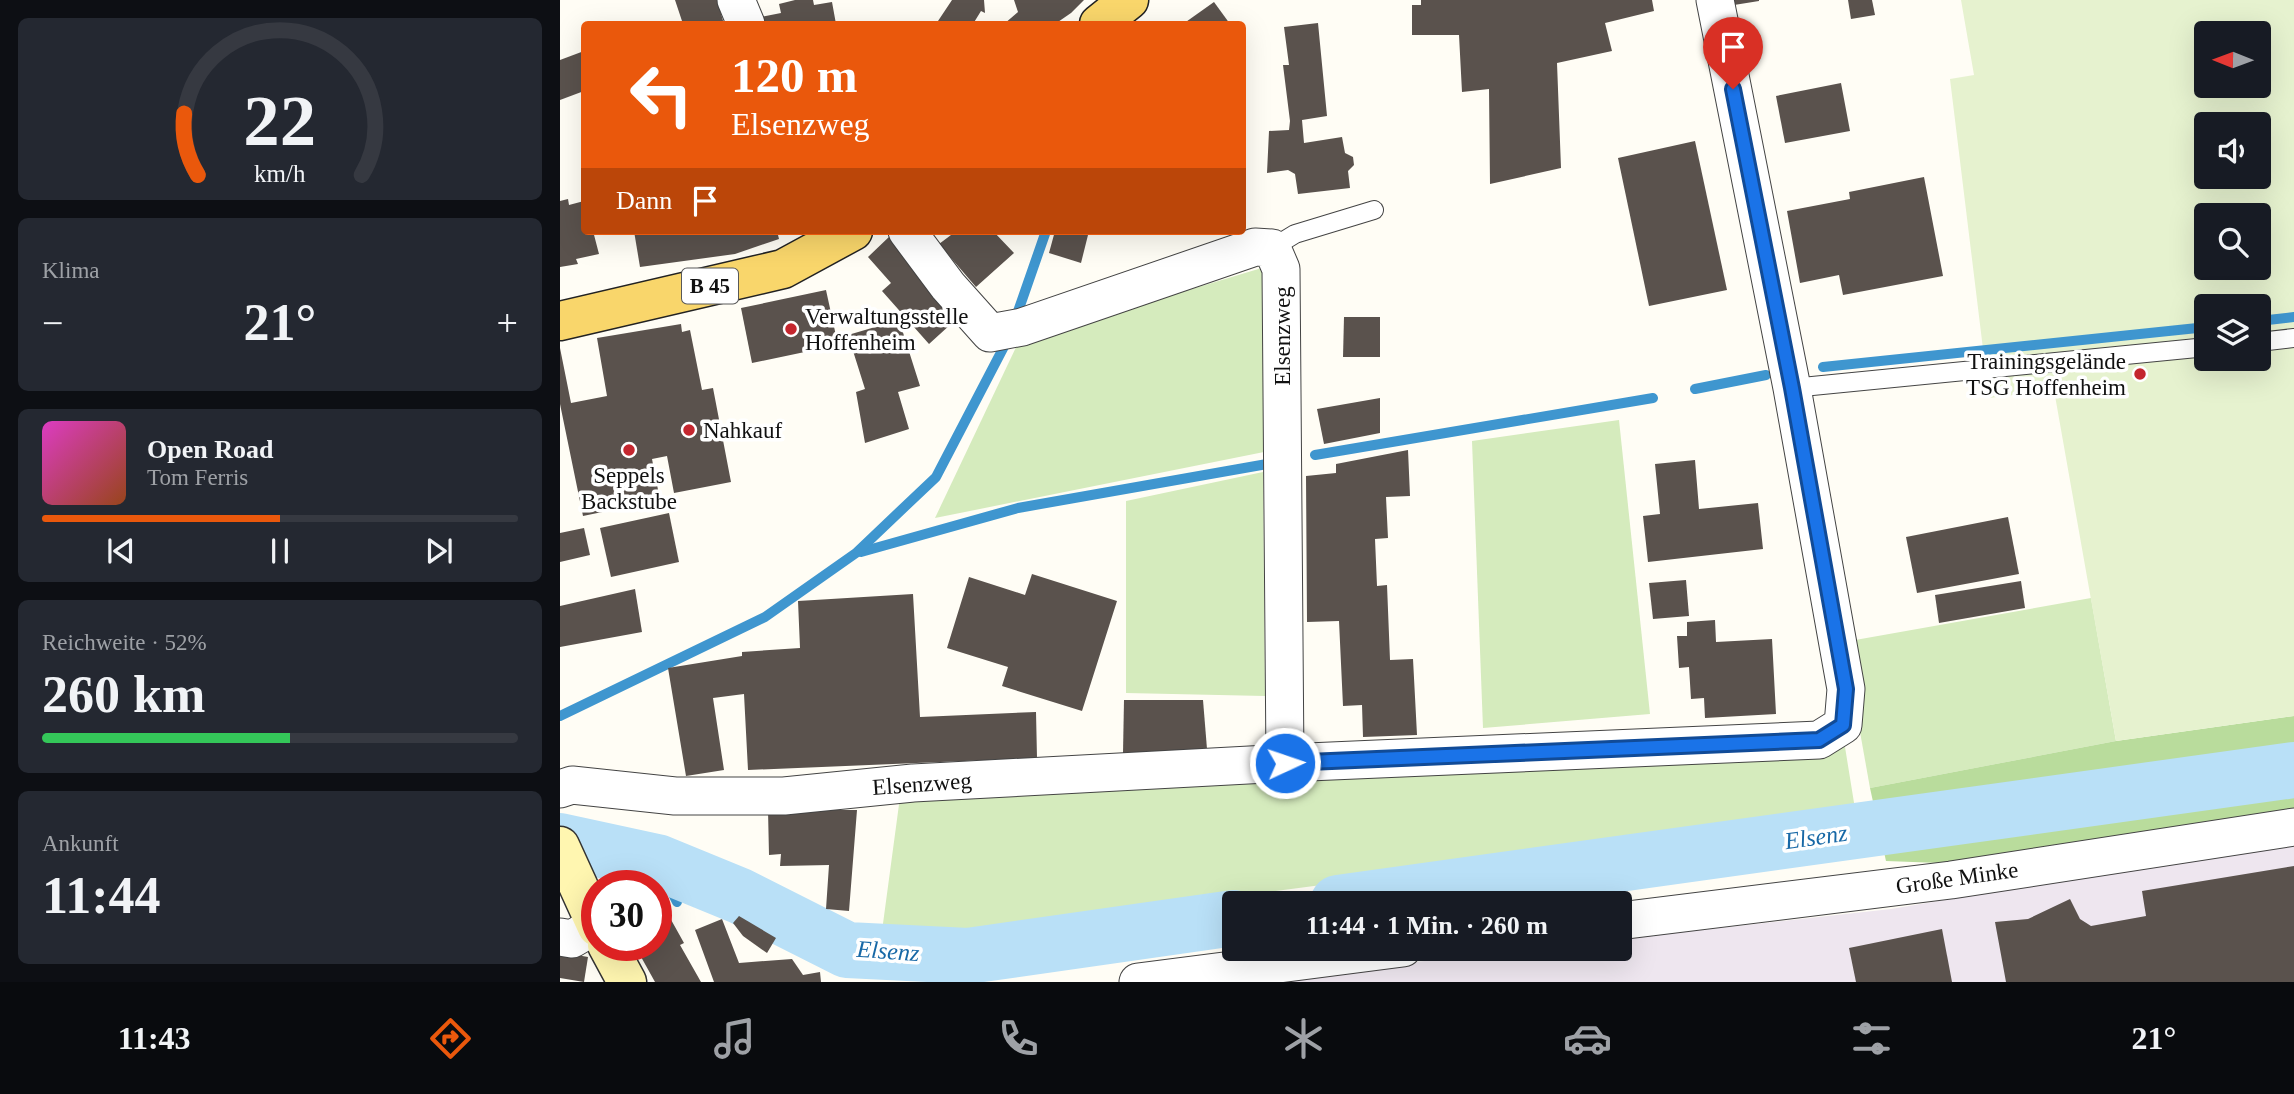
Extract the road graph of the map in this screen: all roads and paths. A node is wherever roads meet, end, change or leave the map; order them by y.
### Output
1 (736, 0) edge
2 (1129, 0) edge
3 (1715, 0) edge
4 (745, 21) edge
5 (1103, 21) edge
6 (1374, 209) dead end
7 (846, 235) edge
8 (910, 235) edge
9 (1272, 248) junction
10 (560, 321) edge
11 (2294, 338) edge
12 (2271, 341) edge
13 (2194, 348) edge
14 (1792, 388) junction
15 (1285, 763) junction
16 (560, 789) edge
17 (2294, 827) edge
18 (560, 846) edge
19 (581, 893) edge
20 (1632, 919) edge
21 (581, 934) edge
22 (560, 937) edge
23 (616, 961) edge
24 (1302, 961) edge
25 (627, 982) edge
26 (1138, 982) edge

1 - 4 street
2 - 5 main road
3 - 14 street, Elsenzweg
6 - 9 lane
7 - 10 main road, B 45
8 - 9 street
9 - 15 street, Elsenzweg
11 - 12 lane
13 - 14 lane
14 - 15 street, Elsenzweg
15 - 16 street, Elsenzweg
17 - 20 street, Große Minke
18 - 19 main road
21 - 22 street
23 - 25 main road
24 - 26 street

